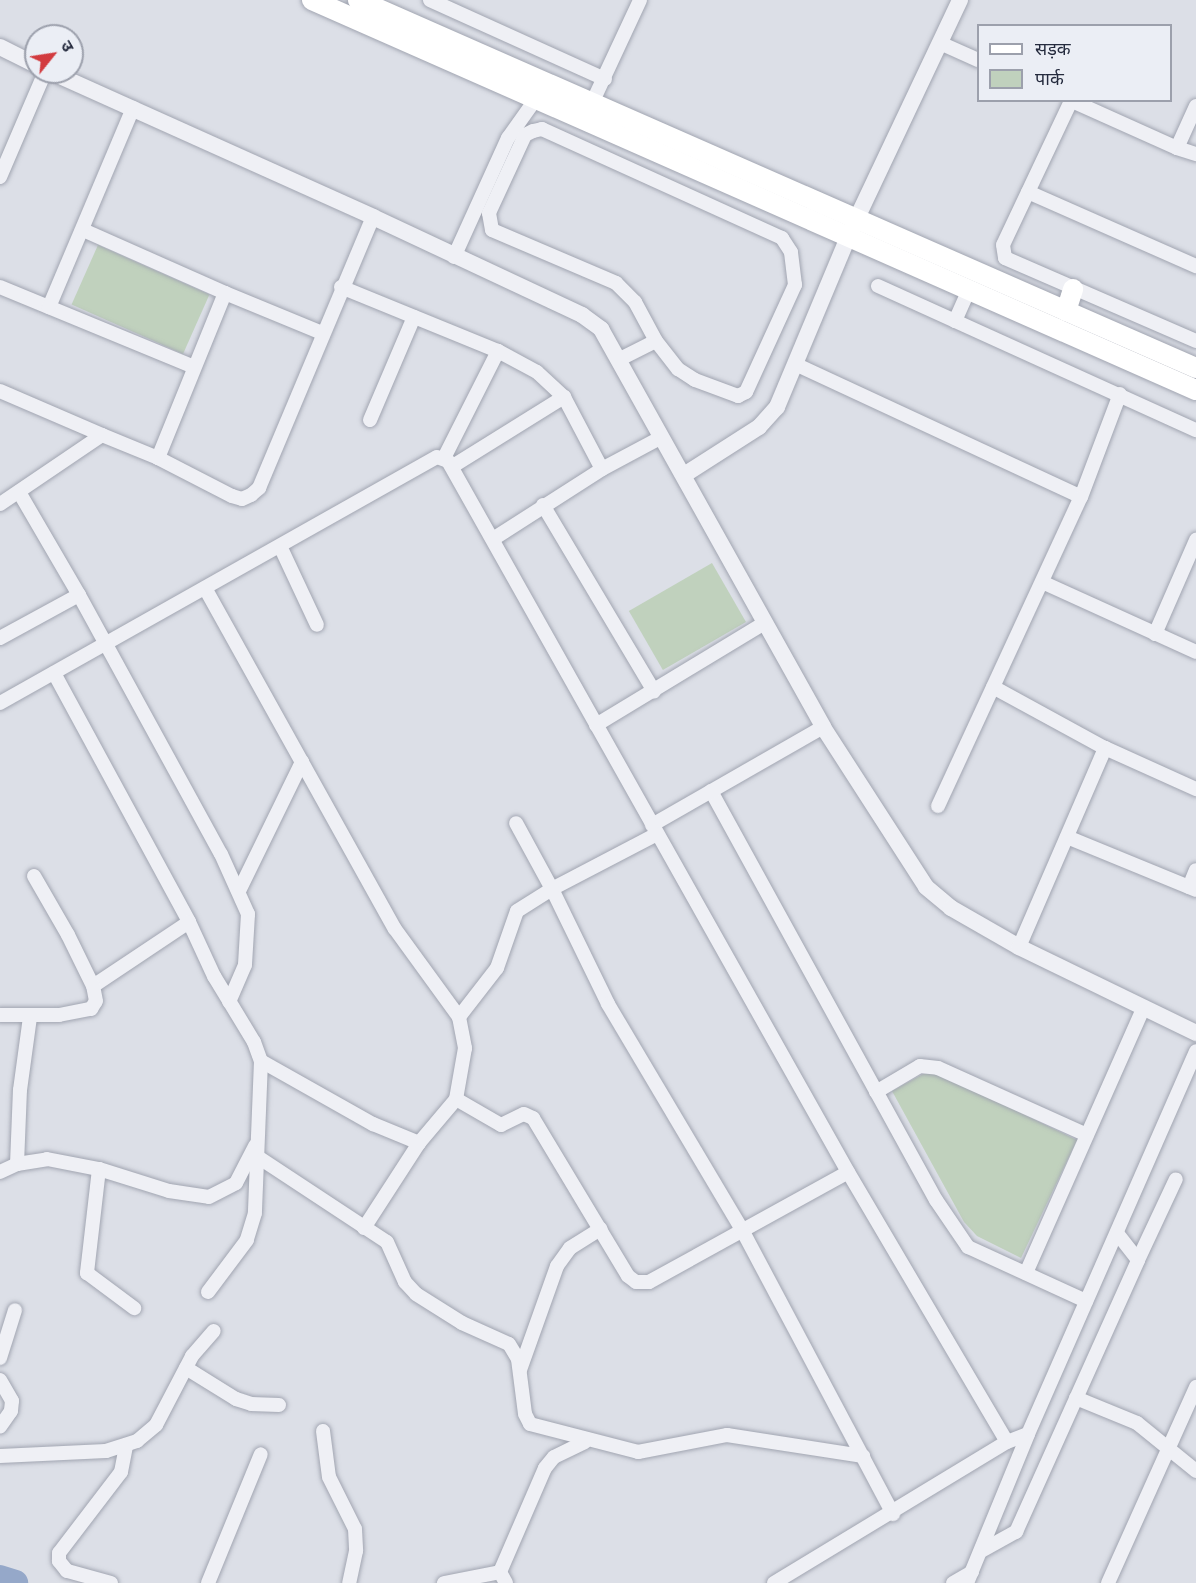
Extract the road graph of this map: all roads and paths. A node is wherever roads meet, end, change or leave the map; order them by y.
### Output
1 (312, 0) edge
2 (358, 0) edge
3 (430, 0) edge
4 (640, 0) edge
5 (960, 0) edge
6 (940, 44) junction
7 (0, 47) edge
8 (24, 59) edge
9 (977, 60) edge
10 (605, 80) junction
11 (40, 84) edge
12 (78, 84) edge
13 (536, 100) junction
14 (593, 101) junction
15 (1070, 102) edge
16 (1072, 102) edge
17 (1196, 106) edge
18 (133, 108) junction
19 (1177, 148) junction
20 (1196, 154) edge
21 (0, 177) edge
22 (1028, 192) junction
23 (373, 217) junction
24 (853, 228) junction
25 (83, 230) junction
26 (454, 257) junction
27 (1196, 266) edge
28 (878, 286) dead end
29 (0, 287) edge
30 (341, 287) junction
31 (969, 289) junction
32 (1073, 289) junction
33 (225, 293) junction
34 (49, 307) junction
35 (1066, 311) junction
36 (414, 317) junction
37 (955, 321) junction
38 (322, 333) junction
39 (656, 341) junction
40 (1196, 341) edge
41 (498, 351) junction
42 (620, 359) junction
43 (795, 364) junction
44 (194, 367) junction
45 (1196, 368) edge
46 (1196, 390) edge
47 (0, 391) edge
48 (1120, 394) junction
49 (564, 397) junction
50 (370, 420) dead end
51 (1196, 430) edge
52 (102, 435) junction
53 (660, 438) junction
54 (158, 458) junction
55 (448, 462) junction
56 (602, 469) junction
57 (684, 475) junction
58 (19, 492) junction
59 (1081, 497) junction
60 (0, 504) edge
61 (543, 505) junction
62 (493, 539) junction
63 (1196, 540) edge
64 (280, 546) junction
65 (1193, 556) edge
66 (1042, 582) junction
67 (205, 588) junction
68 (79, 595) junction
69 (763, 624) junction
70 (317, 625) dead end
71 (1155, 634) junction
72 (0, 638) edge
73 (107, 643) junction
74 (1196, 652) edge
75 (54, 673) junction
76 (993, 687) junction
77 (654, 691) junction
78 (0, 703) edge
79 (596, 724) junction
80 (823, 728) junction
81 (1105, 748) junction
82 (302, 762) junction
83 (1196, 789) edge
84 (711, 791) junction
85 (938, 806) dead end
86 (516, 823) dead end
87 (654, 830) junction
88 (1066, 837) junction
89 (1196, 870) edge
90 (34, 876) dead end
91 (1192, 888) edge
92 (552, 889) junction
93 (239, 891) junction
94 (189, 922) junction
95 (1019, 947) junction
96 (93, 986) junction
97 (229, 1002) junction
98 (1144, 1007) junction
99 (0, 1015) edge
100 (30, 1017) junction
101 (459, 1017) junction
102 (1196, 1033) edge
103 (1196, 1051) edge
104 (261, 1061) junction
105 (876, 1092) junction
106 (456, 1099) junction
107 (1087, 1135) junction
108 (257, 1138) junction
109 (419, 1143) junction
110 (258, 1157) junction
111 (17, 1164) junction
112 (99, 1169) junction
113 (0, 1172) edge
114 (848, 1172) junction
115 (1176, 1179) dead end
116 (364, 1228) junction
117 (741, 1228) junction
118 (600, 1229) junction
119 (1118, 1234) junction
120 (1138, 1260) junction
121 (1026, 1273) junction
122 (208, 1292) dead end
123 (1086, 1301) junction
124 (134, 1308) dead end
125 (15, 1310) dead end
126 (214, 1331) dead end
127 (0, 1358) edge
128 (186, 1368) junction
129 (520, 1370) junction
130 (0, 1380) edge
131 (1196, 1387) edge
132 (1076, 1398) junction
133 (279, 1405) dead end
134 (0, 1427) edge
135 (323, 1431) dead end
136 (1028, 1434) junction
137 (585, 1442) junction
138 (1007, 1442) junction
139 (126, 1446) junction
140 (1167, 1449) junction
141 (261, 1454) dead end
142 (0, 1456) edge
143 (864, 1456) junction
144 (1196, 1471) edge
145 (893, 1514) junction
146 (982, 1550) junction
147 (503, 1578) edge
148 (970, 1578) edge
149 (111, 1583) edge
150 (208, 1583) edge
151 (349, 1583) edge
152 (444, 1583) edge
153 (774, 1583) edge
154 (953, 1583) edge
155 (1108, 1583) edge

1 - 13 main road
2 - 14 main road
3 - 10 street
4 - 10 street
5 - 6 street
6 - 9 street
6 - 24 street
7 - 8 street
10 - 14 street
11 - 21 street
12 - 18 street
13 - 24 main road
13 - 26 street
14 - 24 main road
15 - 22 street
16 - 19 street
17 - 19 street
18 - 23 street
18 - 25 street
19 - 20 street
22 - 27 street
22 - 32 street
23 - 26 street
23 - 30 street
24 - 31 main road
24 - 35 main road
24 - 43 street
25 - 33 street
25 - 34 street
26 - 42 street
28 - 37 street
29 - 34 street
30 - 36 street
30 - 38 street
31 - 37 street
31 - 46 main road
32 - 35 main road
32 - 40 street
33 - 38 street
33 - 44 street
34 - 44 street
35 - 45 main road
36 - 41 street
36 - 50 street
37 - 48 street
38 - 54 street
39 - 39 street
39 - 42 street
41 - 49 street
41 - 55 street
42 - 53 street
43 - 57 street
43 - 59 street
44 - 54 street
47 - 52 street
48 - 51 street
48 - 59 street
49 - 55 street
49 - 56 street
52 - 54 street
52 - 58 street
53 - 56 street
53 - 57 street
55 - 62 street
55 - 64 street
56 - 61 street
57 - 69 street
58 - 60 street
58 - 68 street
59 - 66 street
61 - 62 street
61 - 77 street
62 - 79 street
63 - 65 street
64 - 67 street
64 - 70 street
65 - 71 street
66 - 71 street
66 - 76 street
67 - 73 street
67 - 82 street
68 - 72 street
68 - 73 street
69 - 77 street
69 - 80 street
71 - 74 street
73 - 75 street
73 - 93 street
75 - 78 street
75 - 94 street
76 - 81 street
76 - 85 street
77 - 79 street
79 - 87 street
80 - 84 street
80 - 95 street
81 - 83 street
81 - 88 street
82 - 93 street
82 - 101 street
84 - 87 street
84 - 105 street
86 - 92 street
87 - 92 street
87 - 114 street
88 - 91 street
88 - 95 street
89 - 91 street
90 - 96 street
92 - 101 street
92 - 117 street
93 - 97 street
94 - 96 street
94 - 97 street
95 - 98 street
96 - 100 street
97 - 104 street
98 - 102 street
98 - 107 street
99 - 100 street
100 - 111 street
101 - 106 street
103 - 119 street
104 - 108 street
104 - 109 street
105 - 107 street
105 - 121 street
106 - 109 street
106 - 118 street
107 - 121 street
108 - 110 street
108 - 112 street
109 - 116 street
110 - 116 street
110 - 122 street
111 - 112 street
111 - 113 street
112 - 124 street
114 - 117 street
114 - 138 street
115 - 120 street
116 - 129 street
117 - 118 street
117 - 143 street
118 - 129 street
119 - 120 street
119 - 123 street
120 - 132 street
121 - 123 street
123 - 136 street
125 - 127 street
126 - 128 street
128 - 133 street
128 - 139 street
129 - 137 street
130 - 134 street
131 - 140 street
132 - 140 street
132 - 146 street
135 - 151 street
136 - 138 street
136 - 146 street
137 - 143 street
137 - 147 street
138 - 145 street
139 - 142 street
139 - 149 street
140 - 144 street
140 - 155 street
141 - 150 street
143 - 145 street
145 - 153 street
146 - 148 street
147 - 152 street
148 - 154 street

